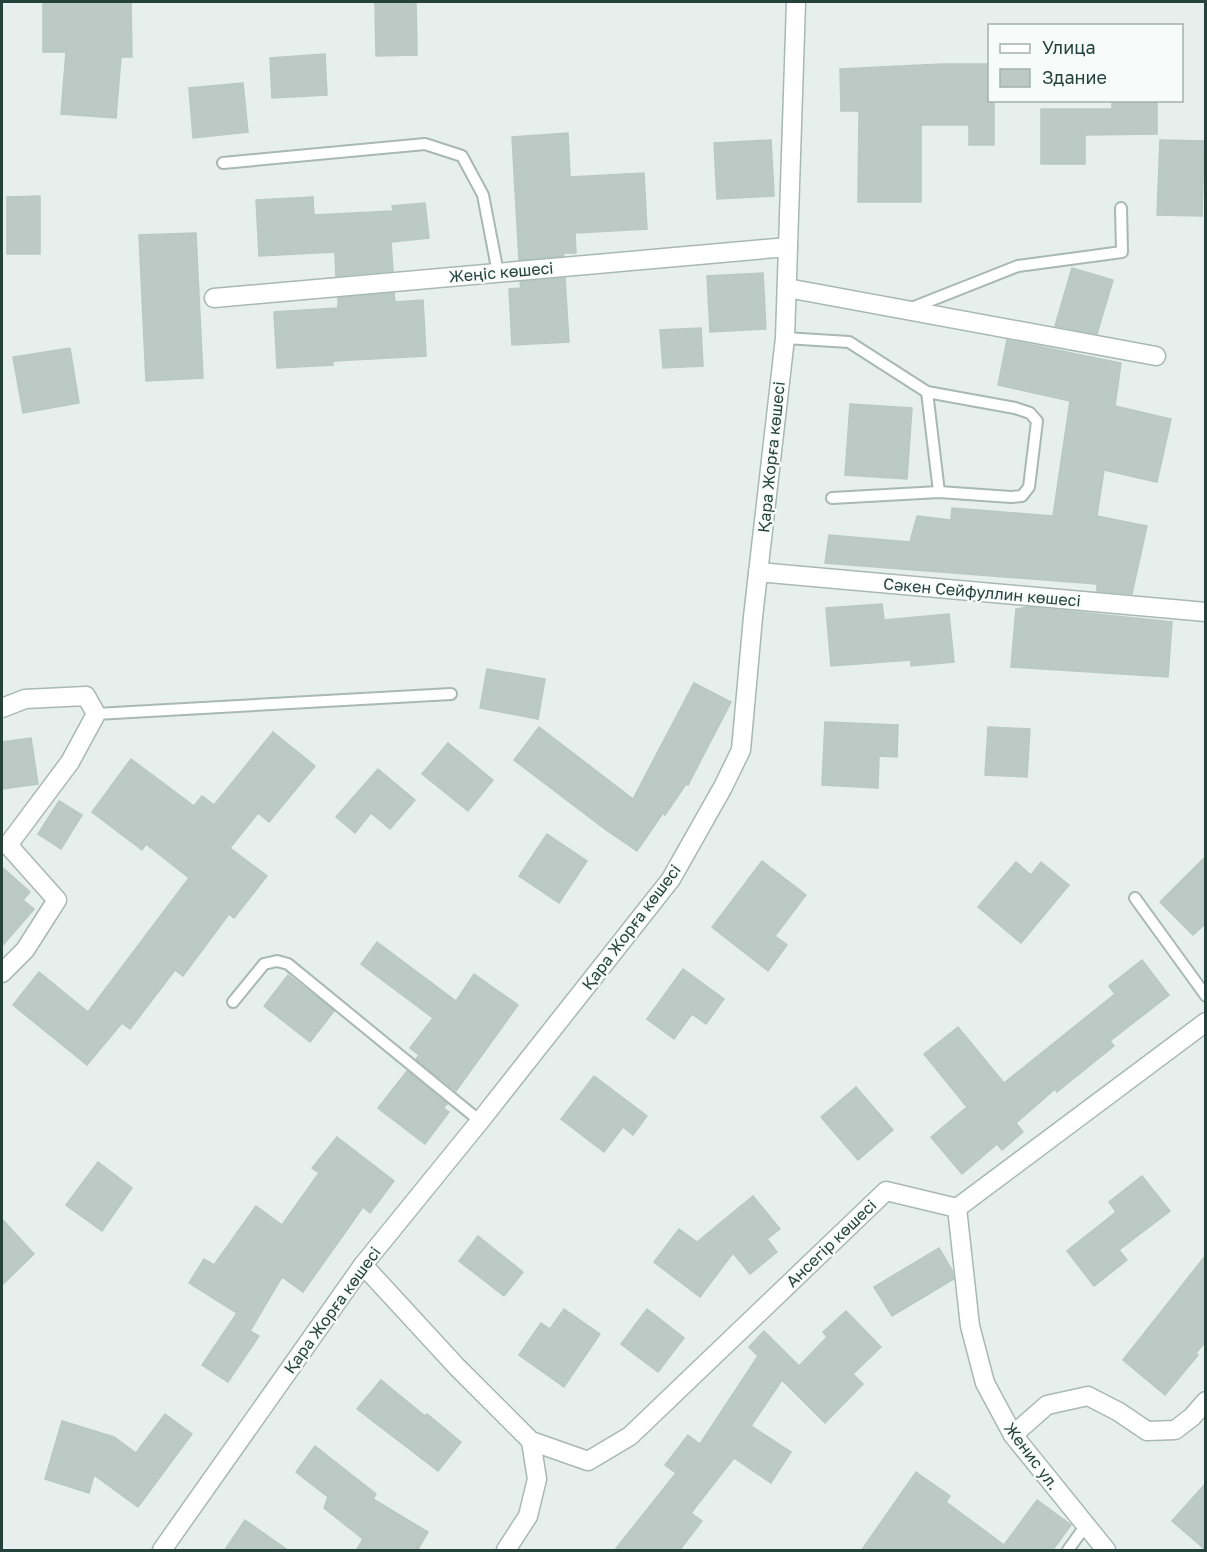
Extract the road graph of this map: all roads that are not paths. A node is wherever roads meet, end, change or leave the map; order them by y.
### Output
1 (796, 2) edge
2 (223, 163) dead end
3 (1121, 208) dead end
4 (788, 247) junction
5 (498, 273) junction
6 (787, 288) junction
7 (214, 298) dead end
8 (906, 310) junction
9 (785, 338) junction
10 (1156, 356) dead end
11 (927, 392) junction
12 (939, 492) junction
13 (832, 498) dead end
14 (758, 572) junction
15 (1206, 612) edge
16 (452, 694) dead end
17 (2, 708) edge
18 (96, 714) junction
19 (1135, 898) dead end
20 (2, 973) edge
21 (1206, 996) edge
22 (233, 1002) dead end
23 (1206, 1022) edge
24 (480, 1121) junction
25 (957, 1208) junction
26 (363, 1265) junction
27 (1206, 1401) edge
28 (1013, 1435) junction
29 (531, 1441) junction
30 (1086, 1525) junction
31 (162, 1551) edge
32 (506, 1551) edge
33 (1068, 1551) edge
34 (1106, 1551) edge

1 - 4 street, Қара Жорға көшесі
2 - 5 lane
3 - 8 lane
4 - 5 street, Жеңіс көшесі
4 - 6 street, Қара Жорға көшесі
5 - 7 street, Жеңіс көшесі
6 - 8 street
6 - 9 street, Қара Жорға көшесі
8 - 10 street
9 - 11 lane
9 - 14 street, Қара Жорға көшесі
11 - 12 lane
11 - 12 lane
12 - 13 lane
14 - 15 street, Сәкен Сейфуллин көшесі
14 - 24 street, Қара Жорға көшесі
16 - 18 lane
17 - 18 street
18 - 20 street
19 - 21 lane
22 - 24 lane
23 - 25 street
24 - 26 street, Қара Жорға көшесі
25 - 28 street, Женис ул.
25 - 29 street, Ансегір көшесі
26 - 29 street, Ансегір көшесі
26 - 31 street, Қара Жорға көшесі
27 - 28 street
28 - 30 street, Женис ул.
29 - 32 street
30 - 33 lane
30 - 34 street, Женис ул.

